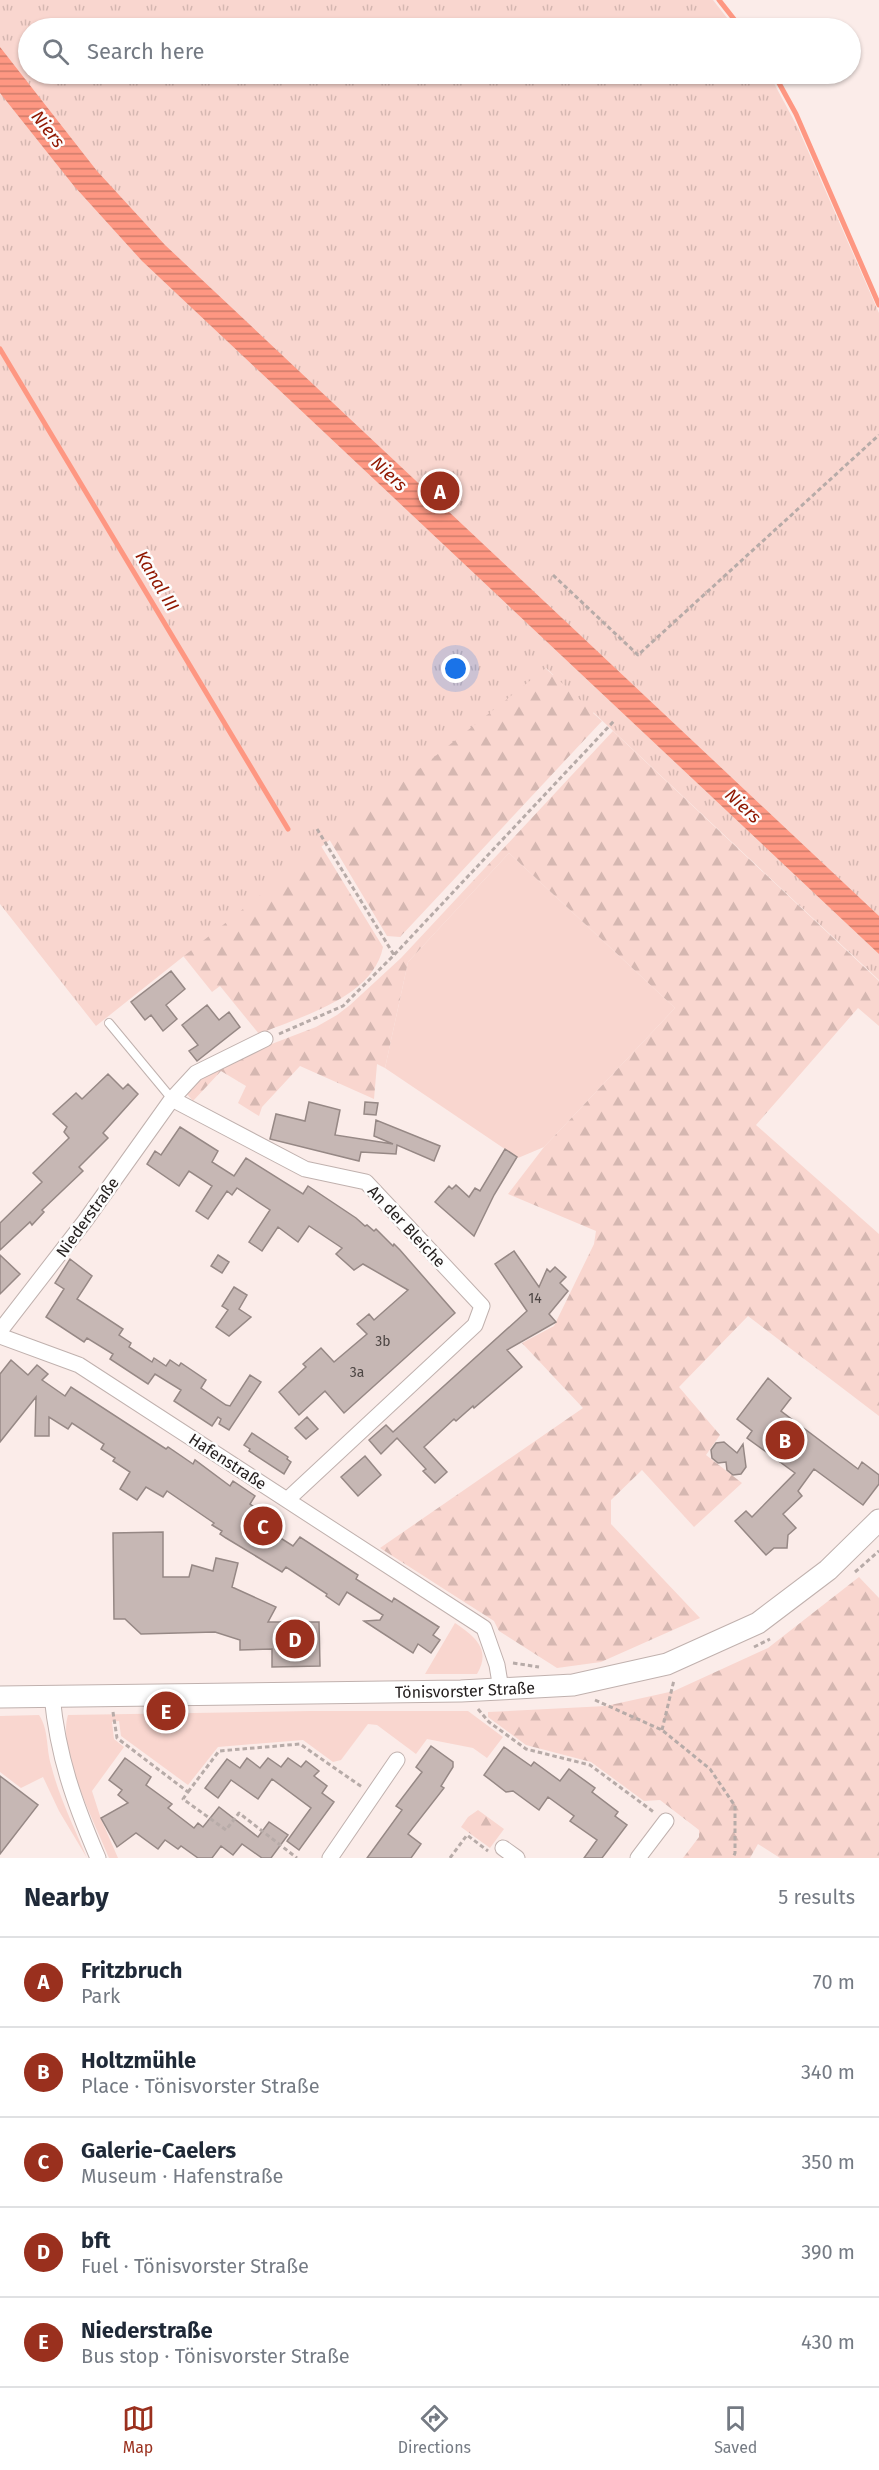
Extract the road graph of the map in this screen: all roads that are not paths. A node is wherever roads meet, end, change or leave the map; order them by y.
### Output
1 (109, 1023) dead end
2 (265, 1040) road end
3 (172, 1100) junction
4 (0, 1331) edge
5 (0, 1336) edge
6 (287, 1500) junction
7 (879, 1520) edge
8 (501, 1689) junction
9 (52, 1696) junction
10 (0, 1697) edge
11 (397, 1760) dead end
12 (666, 1821) road end
13 (503, 1848) road end
14 (98, 1858) edge
15 (330, 1858) edge
16 (517, 1858) edge
17 (638, 1858) edge

1 - 3 lane
2 - 3 street
3 - 4 street, Niederstraße
3 - 6 street, An der Bleiche
5 - 6 street, Hafenstraße
6 - 8 street, Hafenstraße
7 - 8 main road, Tönisvorster Straße
8 - 9 main road, Tönisvorster Straße
9 - 10 main road, Tönisvorster Straße
9 - 14 street
11 - 15 street
12 - 17 street
13 - 16 street

